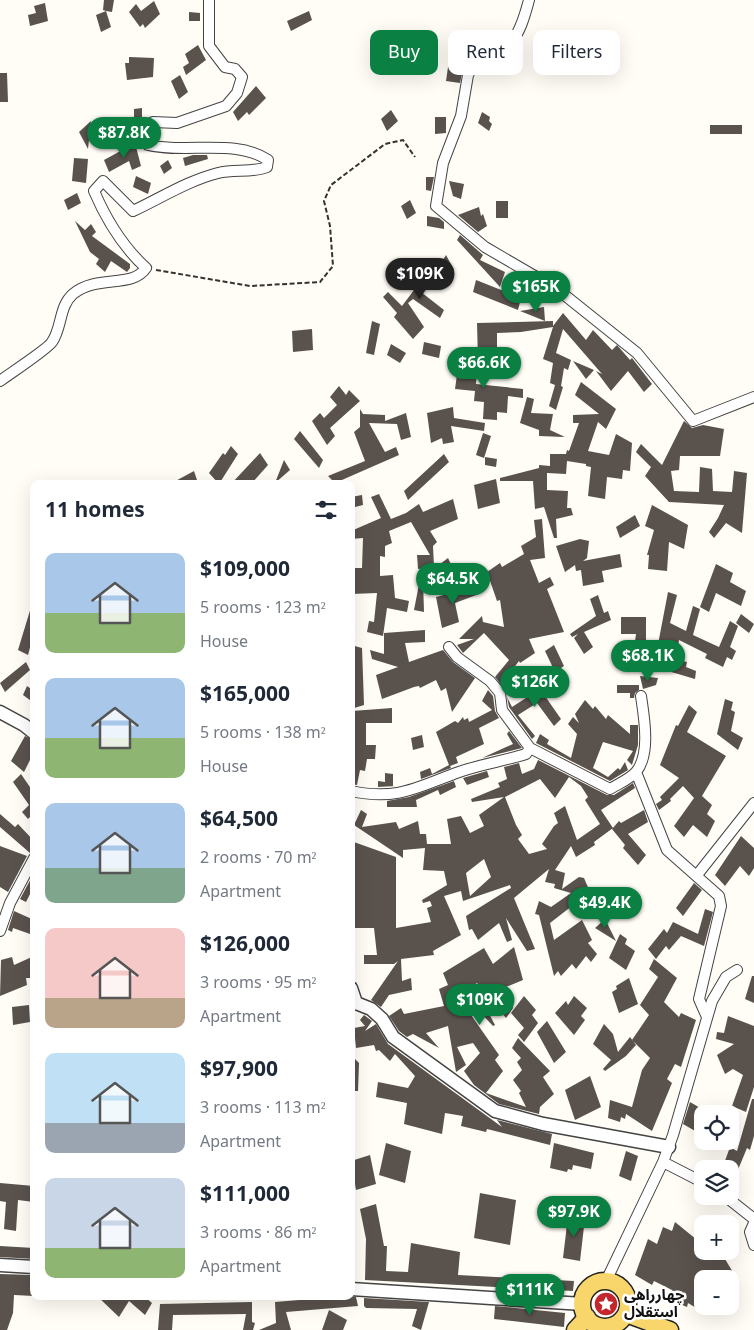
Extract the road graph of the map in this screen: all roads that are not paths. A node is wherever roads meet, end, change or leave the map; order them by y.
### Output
1 (209, 0) edge
2 (529, 0) edge
3 (0, 381) edge
4 (754, 397) edge
5 (449, 647) dead end
6 (641, 696) dead end
7 (0, 712) edge
8 (30, 731) edge
9 (530, 748) junction
10 (636, 772) junction
11 (355, 791) edge
12 (754, 803) edge
13 (30, 866) edge
14 (697, 875) junction
15 (0, 932) edge
16 (737, 970) dead end
17 (355, 1004) edge
18 (707, 1016) junction
19 (669, 1147) junction
20 (663, 1162) junction
21 (694, 1178) edge
22 (737, 1205) edge
23 (754, 1218) edge
24 (754, 1223) edge
25 (754, 1245) edge
26 (0, 1265) edge
27 (30, 1267) edge
28 (606, 1281) junction
29 (355, 1289) edge
30 (584, 1311) junction
31 (623, 1318) junction
32 (575, 1330) edge
33 (637, 1330) edge
34 (670, 1330) edge

1 - 3 street
2 - 4 street
5 - 9 street
6 - 10 street
7 - 8 street
9 - 10 street
9 - 11 street
10 - 14 street
12 - 14 street
13 - 15 street
14 - 18 street
16 - 18 street
17 - 19 street
18 - 19 street
19 - 20 street
20 - 21 street
20 - 28 street
22 - 23 street
24 - 25 street
26 - 27 street
28 - 30 main road
28 - 31 main road
29 - 30 street
30 - 31 main road
30 - 32 main road
31 - 33 main road
31 - 34 main road

